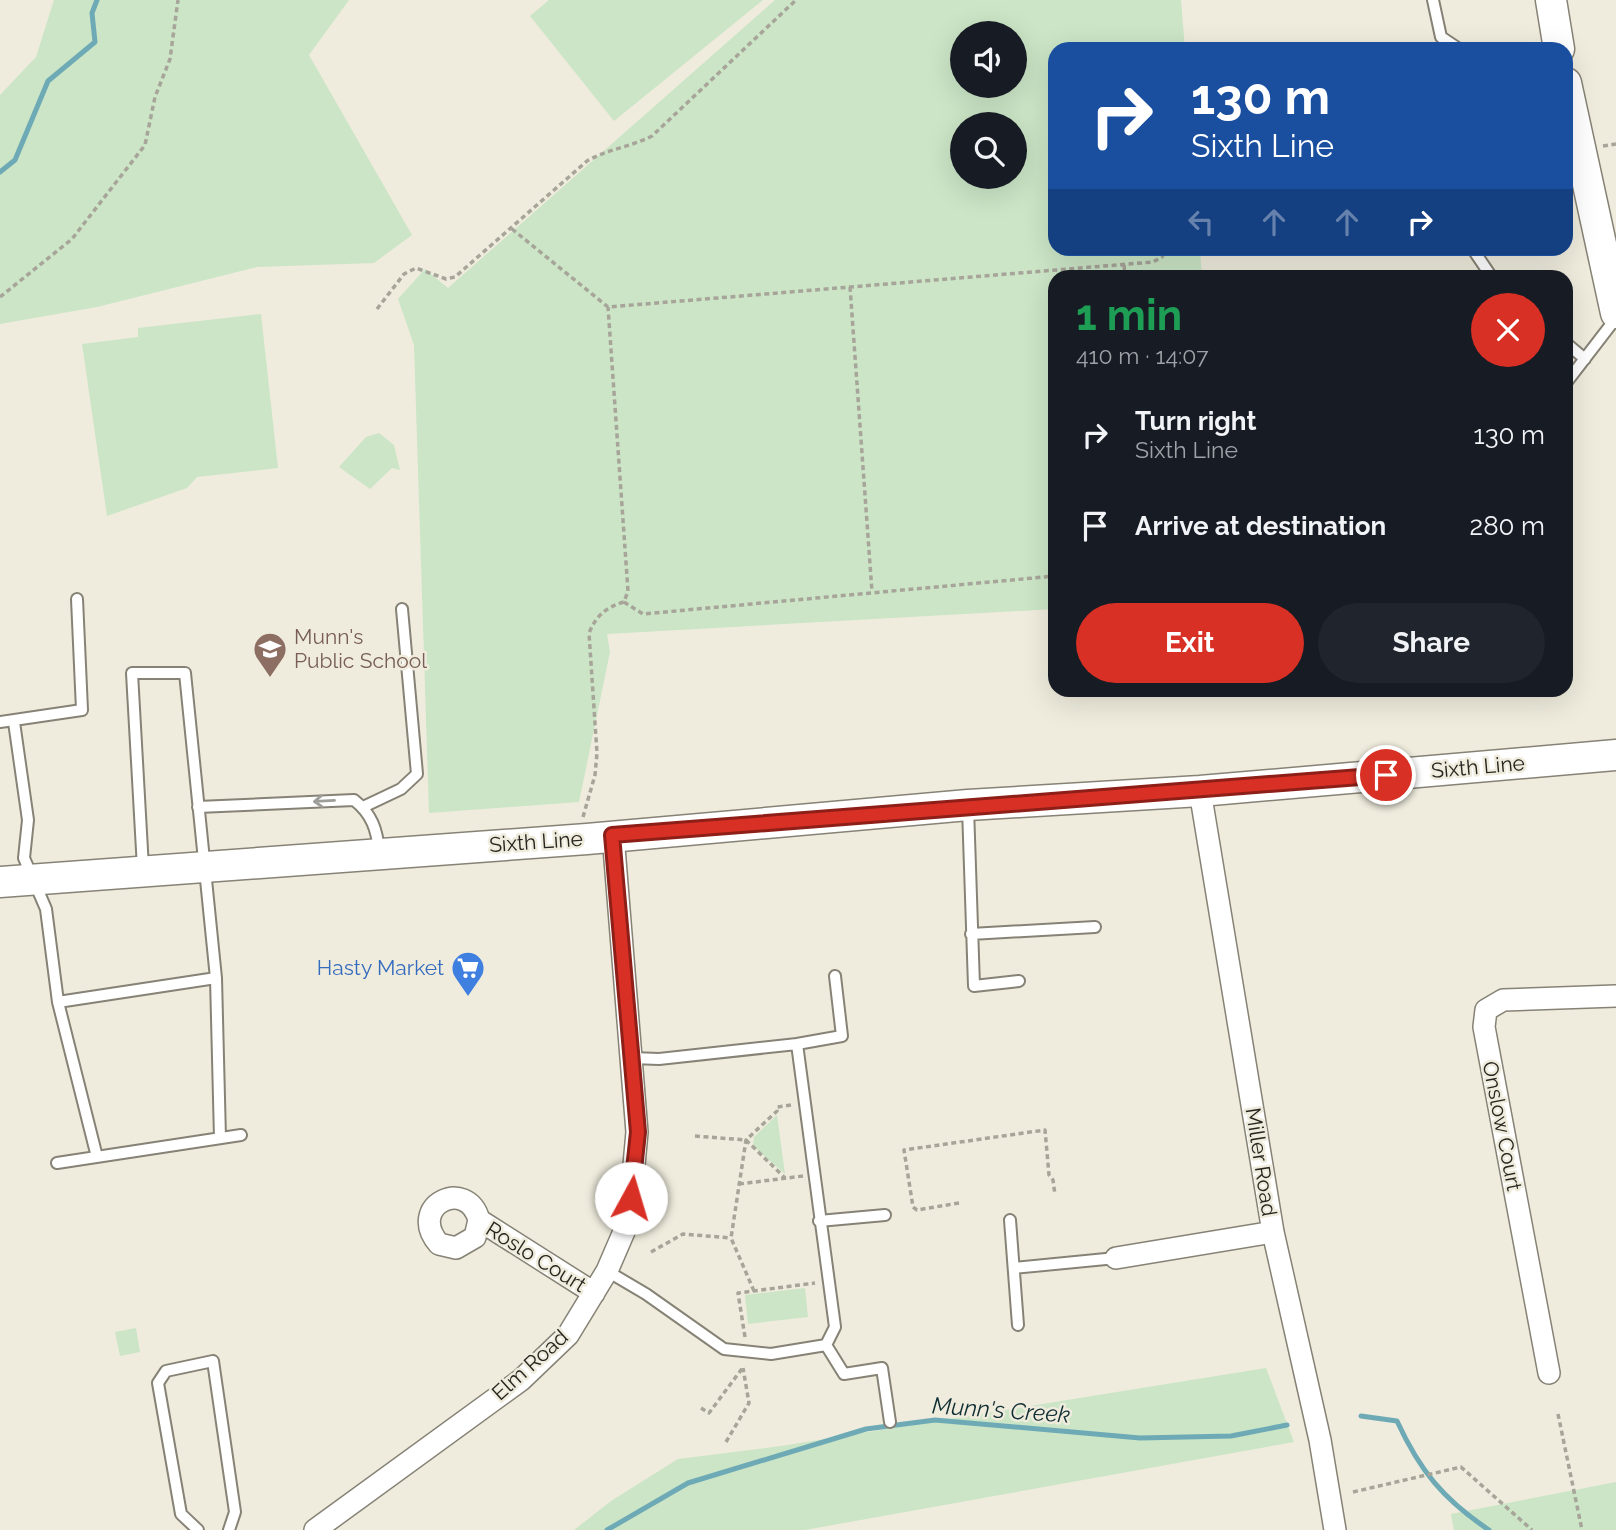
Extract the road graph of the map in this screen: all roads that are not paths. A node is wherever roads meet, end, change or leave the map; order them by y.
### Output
1 (1433, 0) edge
2 (1551, 0) edge
3 (1448, 42) edge
4 (1558, 42) edge
5 (1573, 115) edge
6 (1616, 313) edge
7 (1616, 318) edge
8 (1573, 349) edge
9 (1585, 359) junction
10 (1573, 374) edge
11 (77, 599) dead end
12 (402, 609) dead end
13 (0, 722) edge
14 (14, 722) junction
15 (1616, 755) edge
16 (1200, 791) junction
17 (968, 805) junction
18 (198, 807) junction
19 (363, 807) junction
20 (600, 837) junction
21 (379, 854) junction
22 (203, 867) junction
23 (143, 872) junction
24 (33, 880) junction
25 (0, 883) edge
26 (1095, 928) dead end
27 (971, 934) junction
28 (835, 976) dead end
29 (216, 978) junction
30 (1019, 981) dead end
31 (1616, 996) edge
32 (58, 1002) junction
33 (797, 1044) junction
34 (632, 1058) junction
35 (241, 1135) dead end
36 (220, 1138) junction
37 (97, 1157) junction
38 (57, 1163) dead end
39 (885, 1215) dead end
40 (479, 1220) dead end
41 (1010, 1220) dead end
42 (819, 1221) junction
43 (1273, 1232) junction
44 (1116, 1258) joint
45 (1014, 1268) junction
46 (607, 1272) junction
47 (594, 1293) junction
48 (1018, 1325) dead end
49 (826, 1345) junction
50 (1549, 1373) dead end
51 (890, 1422) dead end
52 (198, 1530) edge
53 (229, 1530) edge
54 (315, 1530) edge
55 (1335, 1530) edge

1 - 3 lane
2 - 4 street
5 - 6 street
7 - 9 lane
8 - 9 lane
9 - 10 lane
11 - 14 lane
12 - 19 lane
13 - 14 lane
14 - 24 lane
15 - 16 street, Sixth Line
16 - 17 street, Sixth Line
16 - 43 street, Miller Road
17 - 20 street, Sixth Line
17 - 27 lane
19 -> 18 lane
18 - 22 lane
18 - 23 lane
19 - 21 lane
20 - 21 street, Sixth Line
20 - 34 street, Elm Road
21 - 22 street, Sixth Line
22 - 23 street, Sixth Line
22 - 29 lane
23 - 24 street, Sixth Line
24 - 25 street, Sixth Line
24 - 32 lane
26 - 27 lane
27 - 30 lane
28 - 33 lane
29 - 32 lane
29 - 36 lane
31 - 50 street, Onslow Court
32 - 37 lane
33 - 34 lane
33 - 42 lane
34 - 46 street, Elm Road
35 - 36 lane
36 - 37 lane
37 - 38 lane
39 - 42 lane
40 - 47 street, Roslo Court
41 - 45 lane
42 - 49 lane
43 - 44 street
43 - 55 street, Miller Road
44 - 45 lane
45 - 48 lane
46 - 47 street, Elm Road
46 - 49 lane
47 - 54 street, Elm Road
49 - 51 lane
52 - 53 lane

